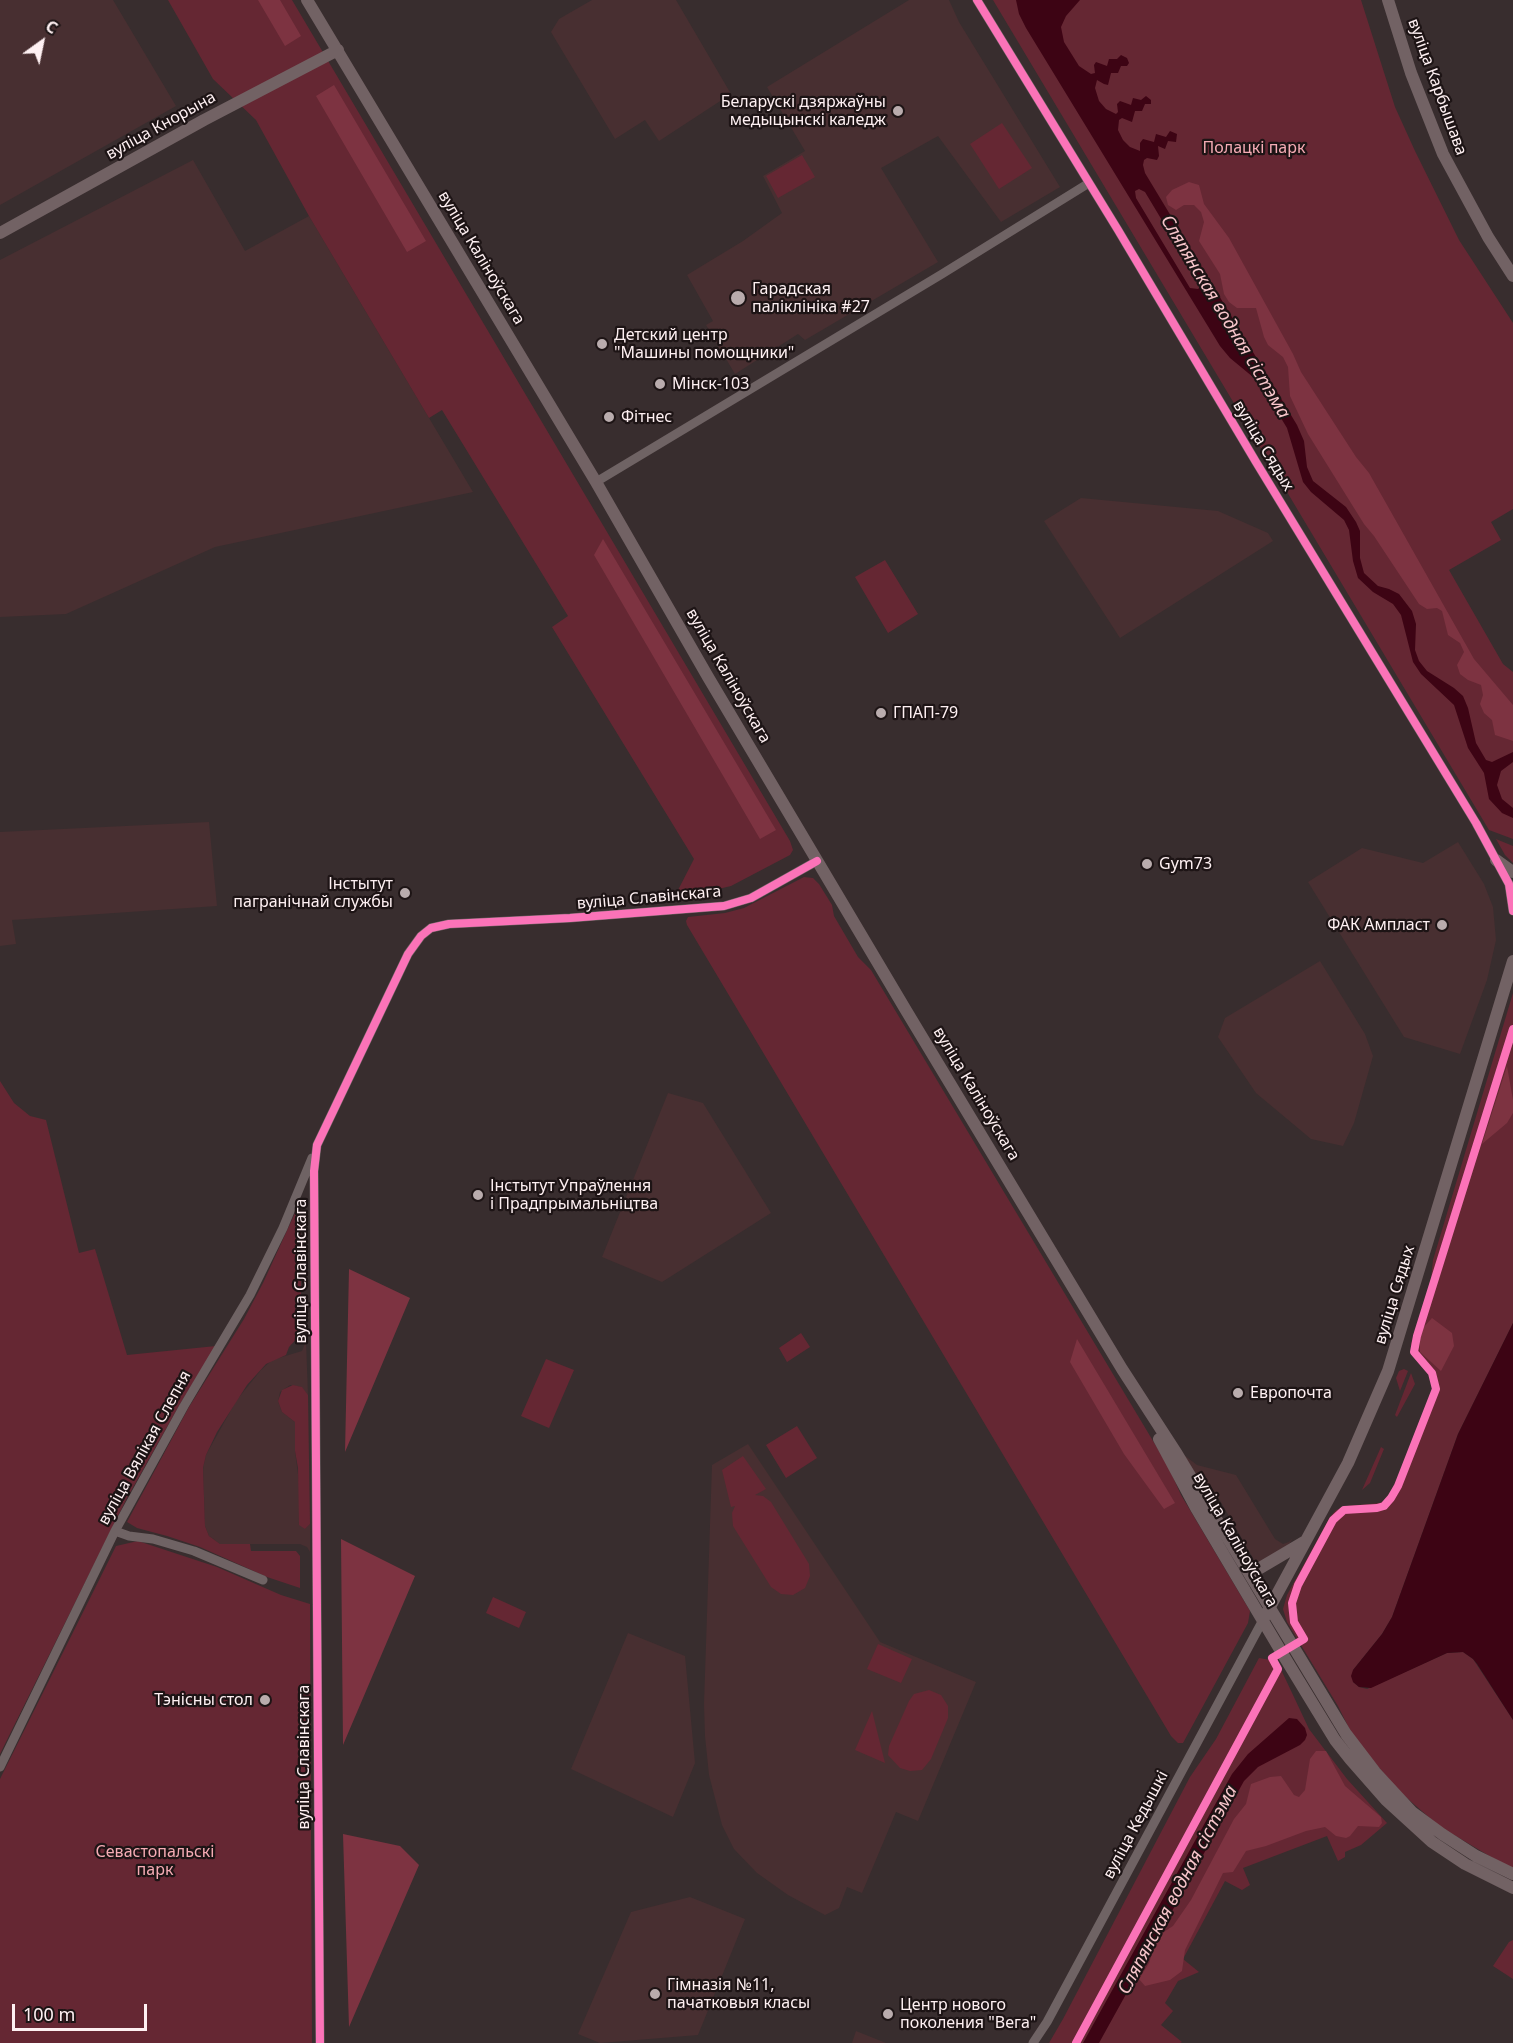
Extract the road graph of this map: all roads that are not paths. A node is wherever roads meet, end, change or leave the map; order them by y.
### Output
1 (307, 0) edge
2 (977, 0) edge
3 (1388, 0) edge
4 (338, 50) junction
5 (1089, 183) junction
6 (0, 233) edge
7 (1513, 276) edge
8 (596, 482) junction
9 (1496, 860) junction
10 (817, 861) junction
11 (1513, 872) edge
12 (1513, 911) edge
13 (1513, 961) edge
14 (317, 1145) junction
15 (294, 1202) junction
16 (314, 1204) junction
17 (1122, 1369) junction
18 (115, 1531) junction
19 (1307, 1540) junction
20 (1244, 1565) junction
21 (263, 1580) dead end
22 (1270, 1607) junction
23 (1263, 1620) junction
24 (0, 1767) edge
25 (1513, 1874) edge
26 (1513, 1888) edge
27 (320, 2043) edge
28 (1033, 2043) edge

1 - 4 main road, вуліца Каліноўскага
2 - 5 street, вуліца Сядых
3 - 7 main road, вуліца Карбышава
4 - 6 main road, вуліца Кнорына
4 - 8 main road, вуліца Каліноўскага
5 - 8 street
5 - 9 street, вуліца Сядых
8 - 10 main road, вуліца Каліноўскага
9 - 11 main road
9 - 12 street, вуліца Сядых
10 - 14 street, вуліца Славінскага
10 - 17 main road, вуліца Каліноўскага
13 - 19 main road, вуліца Сядых
14 - 15 street, вуліца Вялікая Слепня
14 - 16 street, вуліца Славінскага
15 - 16 street
15 - 18 street, вуліца Вялікая Слепня
16 - 27 street, вуліца Славінскага
17 - 20 main road, вуліца Каліноўскага
17 - 23 main road, вуліца Каліноўскага
18 - 21 street
18 - 24 street, вуліца Вялікая Слепня
19 - 20 main road
19 - 22 main road, вуліца Сядых
20 - 22 main road, вуліца Каліноўскага
22 - 23 main road, вуліца Сядых
22 - 25 main road, вуліца Каліноўскага
23 - 26 main road, вуліца Каліноўскага
23 - 28 street, вуліца Кедышкі

